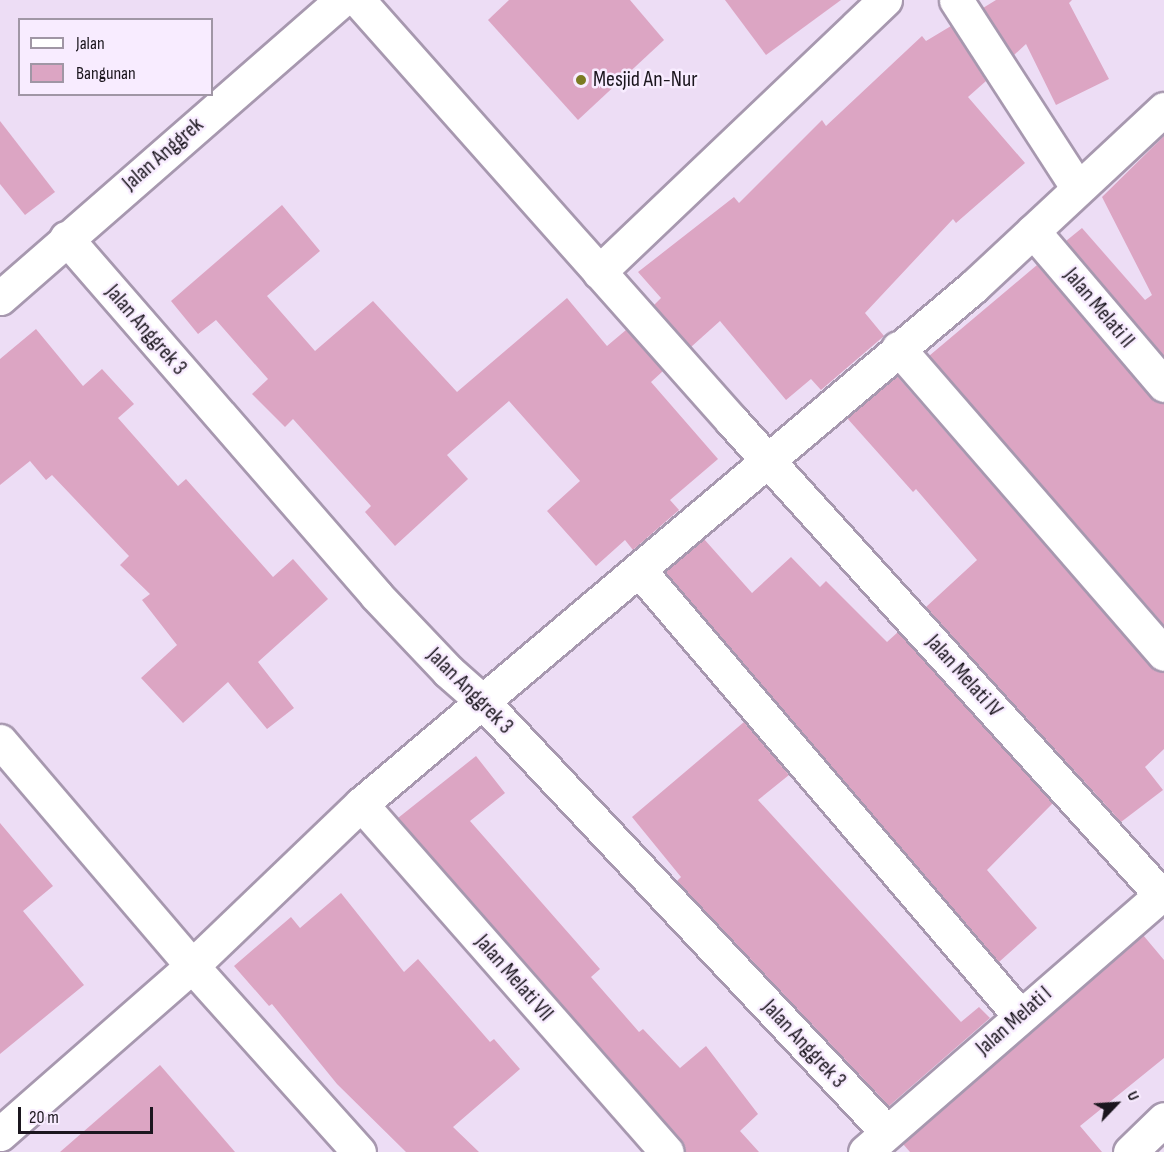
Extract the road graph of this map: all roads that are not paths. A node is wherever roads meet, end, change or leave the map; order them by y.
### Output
1 (342, 0) edge
2 (358, 0) edge
3 (885, 0) edge
4 (956, 0) edge
5 (1164, 109) edge
6 (1077, 187) junction
7 (1033, 231) junction
8 (66, 238) junction
9 (599, 272) junction
10 (0, 298) edge
11 (898, 348) junction
12 (1164, 385) edge
13 (768, 458) junction
14 (639, 570) junction
15 (1164, 654) edge
16 (481, 700) junction
17 (0, 741) edge
18 (361, 804) junction
19 (1162, 893) edge
20 (192, 966) junction
21 (1020, 1016) junction
22 (1164, 1119) edge
23 (0, 1134) edge
24 (876, 1142) edge
25 (359, 1152) edge
26 (668, 1152) edge
27 (1130, 1152) edge

1 - 8 street, Jalan Anggrek
2 - 9 street, Jalan Melati IV
3 - 9 street
4 - 6 street
5 - 6 street
6 - 7 street
7 - 11 street
7 - 12 street, Jalan Melati II
8 - 10 street, Jalan Anggrek
8 - 16 street, Jalan Anggrek 3
9 - 13 street, Jalan Melati IV
11 - 13 street
11 - 15 street
13 - 14 street
13 - 19 street, Jalan Melati IV
14 - 16 street
14 - 21 street
16 - 18 street
16 - 24 street, Jalan Anggrek 3
17 - 20 street
18 - 20 street
18 - 26 street, Jalan Melati VII
19 - 21 street, Jalan Melati I
20 - 23 street
20 - 25 street
21 - 24 street, Jalan Melati I
22 - 27 street

